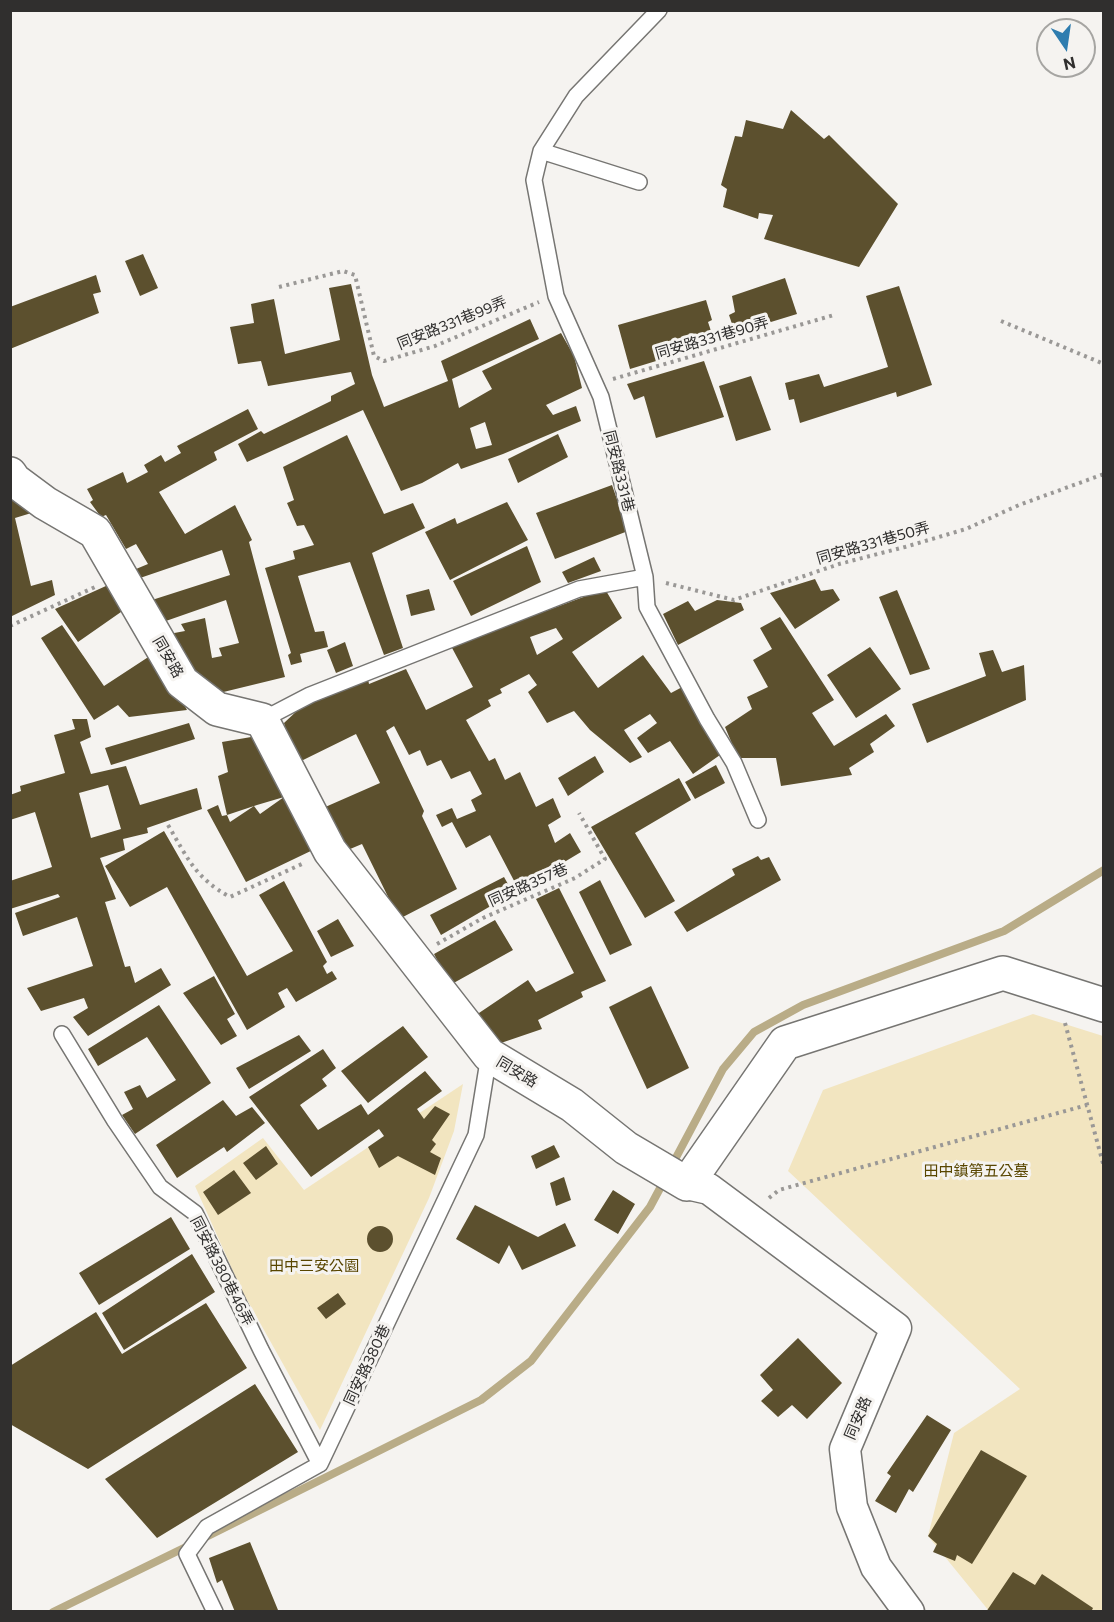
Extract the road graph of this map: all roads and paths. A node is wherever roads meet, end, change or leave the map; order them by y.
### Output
1 (659, 10) edge
2 (541, 151) junction
3 (639, 182) dead end
4 (279, 287) dead end
5 (556, 296) junction
6 (834, 315) dead end
7 (1001, 321) dead end
8 (1104, 364) edge
9 (597, 384) junction
10 (10, 474) edge
11 (1104, 474) edge
12 (120, 575) junction
13 (645, 577) junction
14 (10, 626) edge
15 (262, 720) junction
16 (579, 813) dead end
17 (758, 820) dead end
18 (168, 825) dead end
19 (330, 851) junction
20 (413, 957) junction
21 (1057, 990) junction
22 (1104, 1005) edge
23 (62, 1034) dead end
24 (489, 1055) junction
25 (1087, 1105) junction
26 (1104, 1167) edge
27 (687, 1184) junction
28 (748, 1217) junction
29 (320, 1464) junction
30 (215, 1611) edge
31 (909, 1611) edge

1 - 2 lane, 同安路331巷
2 - 3 lane
2 - 5 lane, 同安路331巷
4 - 5 path, 同安路331巷99弄
5 - 9 lane, 同安路331巷
6 - 9 path, 同安路331巷90弄
7 - 8 path
9 - 13 lane, 同安路331巷
10 - 12 street, 同安路
11 - 13 path, 同安路331巷50弄
12 - 14 path
12 - 15 street, 同安路
13 - 15 lane
13 - 17 lane, 同安路331巷
15 - 19 street, 同安路
16 - 20 path, 同安路357巷
18 - 19 path
19 - 20 street, 同安路
20 - 24 street, 同安路
21 - 22 street
21 - 25 path
21 - 27 street
23 - 29 lane, 同安路380巷46弄
24 - 27 street, 同安路
24 - 29 lane, 同安路380巷
25 - 26 path
25 - 28 path
27 - 28 street, 同安路
28 - 31 street, 同安路
29 - 30 lane

